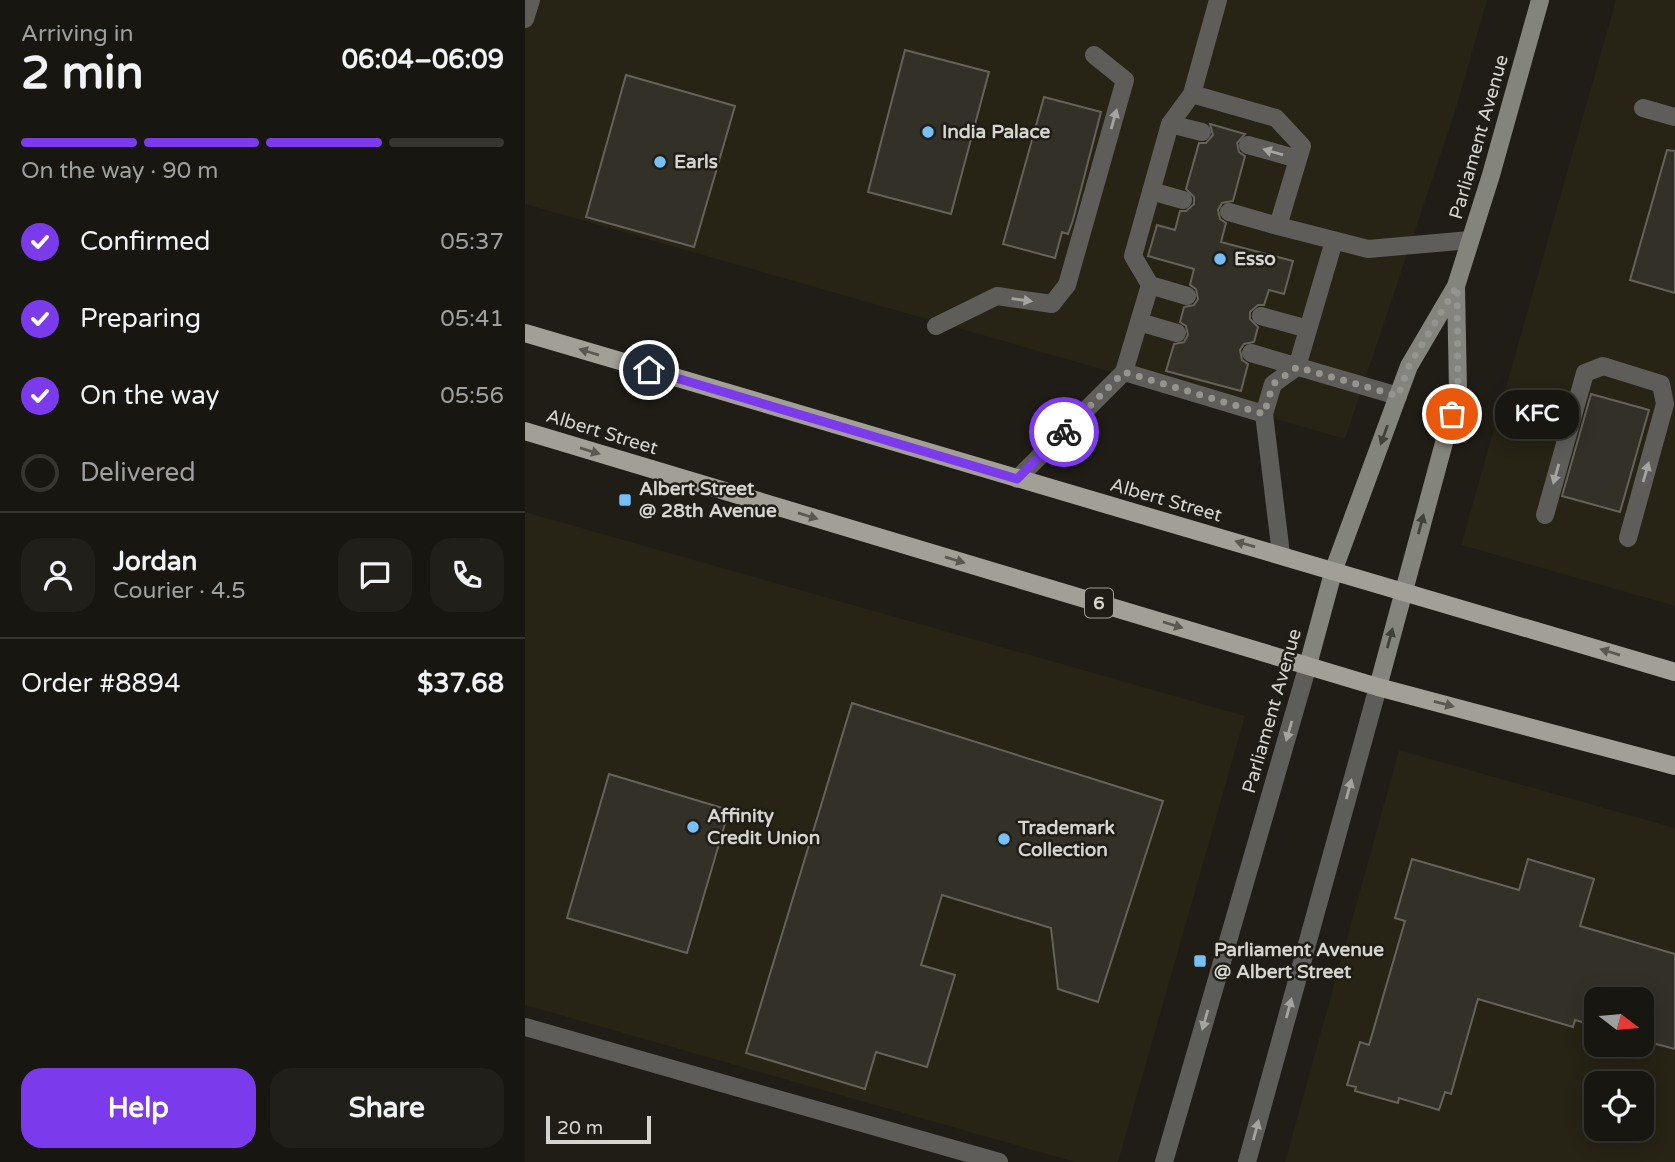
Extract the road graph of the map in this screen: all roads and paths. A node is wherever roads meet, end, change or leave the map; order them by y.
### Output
1 (531, 0) edge
2 (1218, 0) edge
3 (1540, 0) edge
4 (525, 19) edge
5 (1094, 55) dead end
6 (1192, 94) junction
7 (1643, 108) dead end
8 (1675, 117) edge
9 (1170, 124) junction
10 (1202, 132) dead end
11 (1248, 145) dead end
12 (1298, 159) junction
13 (1151, 191) junction
14 (1183, 200) dead end
15 (1230, 212) dead end
16 (1279, 226) junction
17 (1470, 240) junction
18 (1334, 241) junction
19 (1150, 285) junction
20 (1457, 286) junction
21 (1187, 296) dead end
22 (1261, 316) dead end
23 (1139, 322) junction
24 (936, 326) dead end
25 (1308, 329) junction
26 (525, 333) edge
27 (1177, 333) dead end
28 (1251, 353) dead end
29 (1297, 367) junction
30 (1124, 372) junction
31 (1398, 396) junction
32 (1264, 414) junction
33 (525, 431) edge
34 (1017, 479) junction
35 (1545, 515) dead end
36 (1628, 538) dead end
37 (1281, 554) junction
38 (1334, 569) junction
39 (1403, 590) junction
40 (1308, 665) junction
41 (1675, 672) edge
42 (1378, 687) junction
43 (1675, 766) edge
44 (525, 1027) edge
45 (999, 1162) edge
46 (1164, 1162) edge
47 (1247, 1162) edge

1 - 4 street
2 - 6 street
3 - 17 main road, Parliament Avenue
24 -> 5 street
6 - 9 street
6 - 12 street
7 - 8 street
9 - 10 street
9 - 13 street
12 -> 11 street
12 - 16 street
13 - 14 street
13 - 19 street
15 - 16 street
16 - 18 street
17 - 18 street
17 - 20 main road, Parliament Avenue
18 - 25 street
19 - 21 street
19 - 23 street
20 - 31 main road, Parliament Avenue
39 -> 20 main road, Parliament Avenue
22 - 25 street
23 - 27 street
23 - 30 street
25 - 29 street
34 -> 26 main road, Albert Street
28 - 29 street
29 - 31 street
29 - 32 street
30 - 32 street
30 - 34 street
31 -> 38 main road, Parliament Avenue
32 - 37 street
33 -> 40 main road, Albert Street / 6
37 -> 34 main road, Albert Street
36 -> 35 street
37 - 38 main road, Albert Street
38 - 39 main road, Albert Street
38 - 40 main road, Parliament Avenue
41 -> 39 main road, Albert Street
42 -> 39 main road, Parliament Avenue
40 - 42 main road, Albert Street / 6
40 -> 46 street, Parliament Avenue
42 -> 43 main road, Albert Street / 6
47 -> 42 street, Parliament Avenue
44 - 45 street

